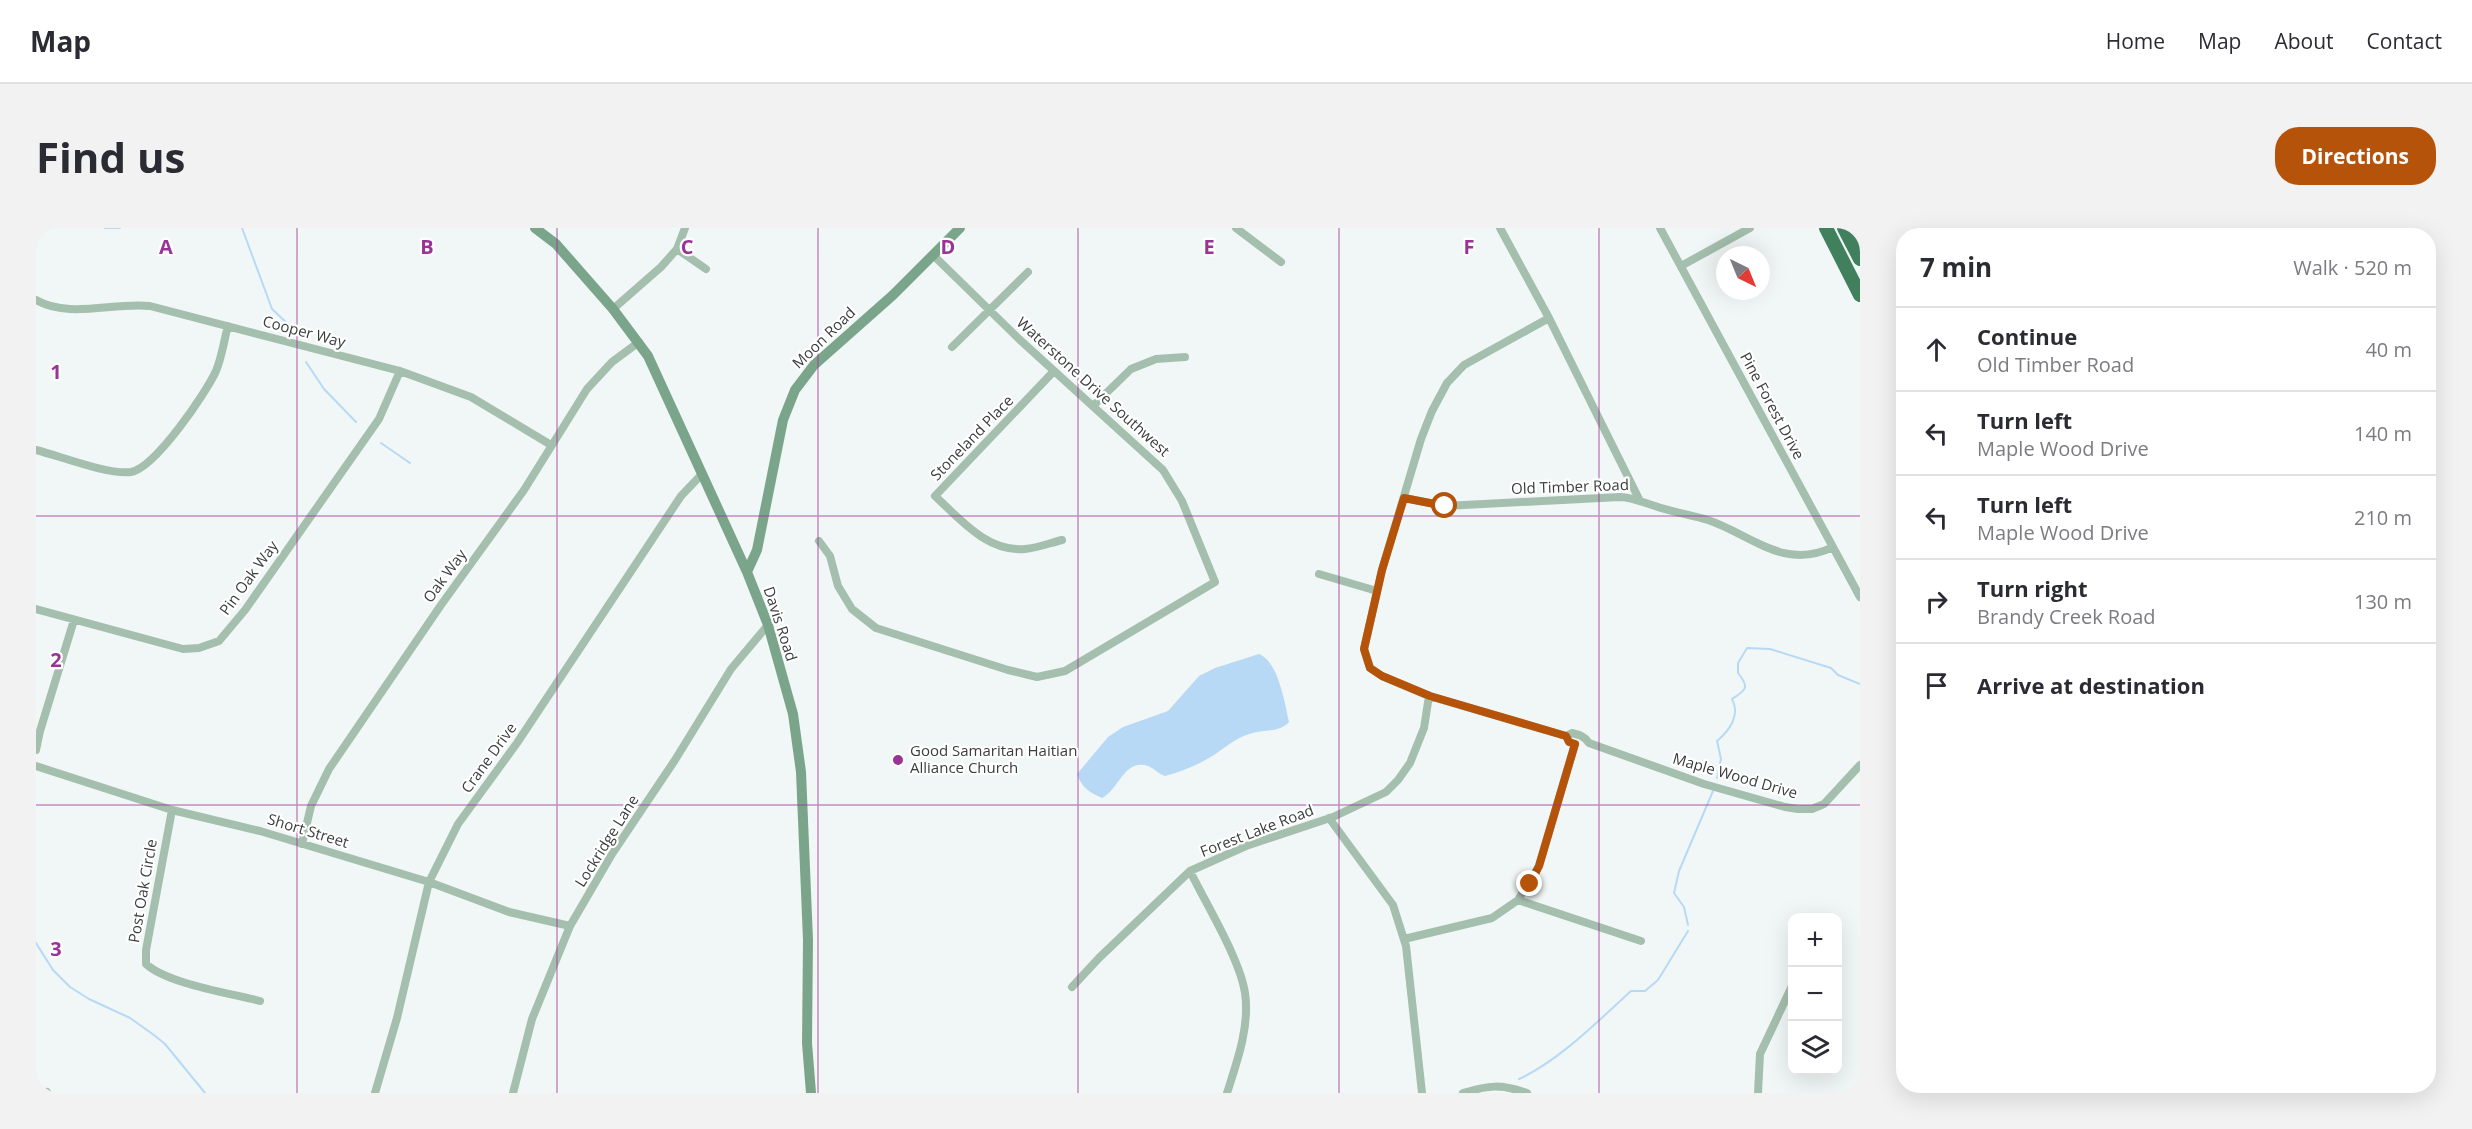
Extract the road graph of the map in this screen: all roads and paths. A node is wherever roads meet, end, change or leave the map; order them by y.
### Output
1 (535, 228) edge
2 (685, 228) edge
3 (960, 228) edge
4 (1236, 228) edge
5 (1500, 228) edge
6 (1660, 228) edge
7 (1750, 228) edge
8 (1826, 228) edge
9 (1844, 228) edge
10 (677, 249) junction
11 (934, 256) junction
12 (1860, 259) edge
13 (1281, 262) dead end
14 (1681, 266) junction
15 (706, 269) dead end
16 (1028, 272) dead end
17 (1860, 295) edge
18 (36, 300) edge
19 (613, 309) junction
20 (989, 310) junction
21 (1549, 318) junction
22 (228, 326) junction
23 (639, 342) junction
24 (952, 347) dead end
25 (1185, 357) dead end
26 (400, 371) junction
27 (1054, 371) junction
28 (1093, 406) junction
29 (550, 445) junction
30 (36, 450) edge
31 (702, 474) junction
32 (1404, 498) junction
33 (1639, 499) junction
34 (1062, 540) dead end
35 (819, 541) dead end
36 (1833, 547) junction
37 (747, 572) junction
38 (1319, 574) dead end
39 (1377, 591) junction
40 (1860, 597) edge
41 (36, 609) edge
42 (74, 620) junction
43 (768, 625) junction
44 (1430, 696) junction
45 (1566, 736) junction
46 (1589, 743) junction
47 (1575, 744) junction
48 (36, 750) edge
49 (1860, 765) edge
50 (36, 766) edge
51 (172, 810) junction
52 (1329, 818) junction
53 (302, 844) junction
54 (1190, 871) junction
55 (429, 882) junction
56 (1518, 900) junction
57 (570, 926) junction
58 (1404, 939) junction
59 (1641, 941) dead end
60 (1072, 987) dead end
61 (1788, 994) edge
62 (260, 1001) dead end
63 (375, 1093) edge
64 (513, 1093) edge
65 (812, 1093) edge
66 (1227, 1093) edge
67 (1422, 1093) edge
68 (1462, 1093) edge
69 (1527, 1093) edge
70 (1758, 1093) edge

1 - 19 street, Davis Road
2 - 10 street
3 - 11 street, Moon Road
4 - 13 street
5 - 21 street
6 - 14 street, Pine Forest Drive
7 - 14 street
8 - 17 highway
9 - 12 highway
10 - 15 street
10 - 19 street
11 - 20 street, Waterstone Drive Southwest
11 - 37 street, Moon Road
14 - 36 street, Pine Forest Drive
16 - 20 street
18 - 22 street, Cooper Way
19 - 23 street, Davis Road
20 - 24 street
20 - 27 street, Waterstone Drive Southwest
21 - 32 street, Maple Wood Drive
21 - 33 street
22 - 26 street, Cooper Way
22 - 30 street
23 - 29 street, Oak Way
23 - 31 street, Davis Road
25 - 28 street
26 - 29 street, Cooper Way
26 - 42 street, Pin Oak Way
27 - 28 street, Waterstone Drive Southwest
27 - 34 street, Stoneland Place
28 - 35 street, Waterstone Drive Southwest
29 - 53 street, Oak Way
31 - 37 street, Davis Road
31 - 55 street, Crane Drive
32 - 33 street, Old Timber Road
32 - 39 street, Maple Wood Drive
33 - 36 street, Old Timber Road
36 - 40 street, Pine Forest Drive
37 - 43 street, Davis Road
38 - 39 street
39 - 44 street, Maple Wood Drive
41 - 42 street, Pin Oak Way
42 - 48 street
43 - 57 street, Lockridge Lane
43 - 65 street, Davis Road
44 - 45 street, Maple Wood Drive
44 - 52 street, Forest Lake Road
45 - 46 street, Maple Wood Drive
45 - 47 street, Maple Wood Drive
46 - 47 street, Maple Wood Drive
46 - 49 street, Maple Wood Drive
47 - 56 street
50 - 51 street, Short Street
51 - 53 street, Short Street
51 - 62 street, Post Oak Circle
52 - 54 street, Forest Lake Road
52 - 58 street
53 - 55 street, Short Street
54 - 60 street, Forest Lake Road
54 - 66 street
55 - 57 street, Short Street
55 - 63 street, Crane Drive
56 - 58 street
56 - 59 street
57 - 64 street, Lockridge Lane
58 - 67 street
61 - 70 street
68 - 69 street

